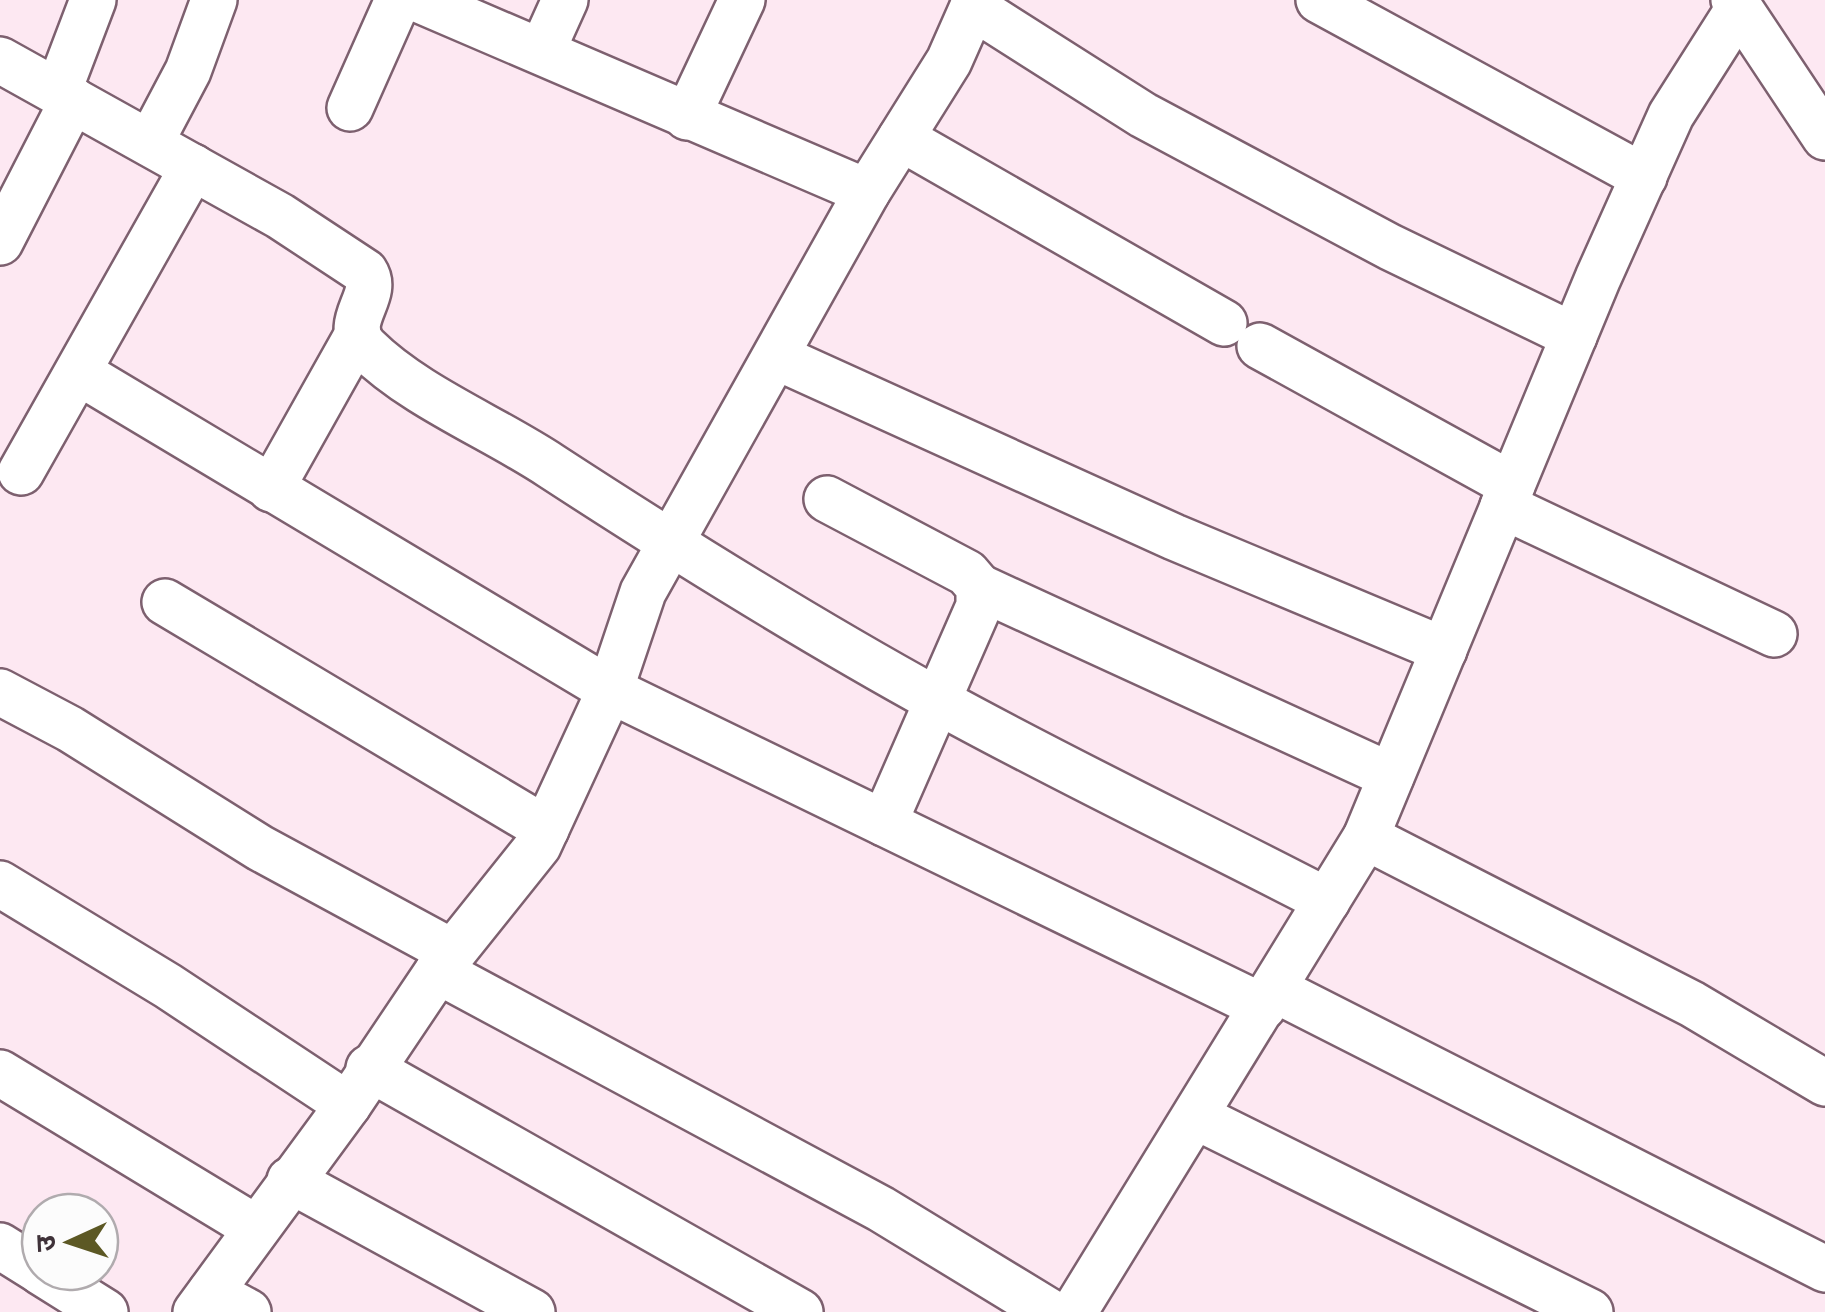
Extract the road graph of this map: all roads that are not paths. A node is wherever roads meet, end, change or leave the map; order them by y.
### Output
1 (93, 0) edge
2 (214, 0) edge
3 (398, 0) edge
4 (420, 0) edge
5 (565, 0) edge
6 (742, 0) edge
7 (1319, 0) edge
8 (974, 4) edge
9 (1736, 4) edge
10 (542, 51) junction
11 (0, 60) edge
12 (66, 96) junction
13 (350, 108) dead end
14 (687, 117) junction
15 (901, 138) junction
16 (1825, 138) edge
17 (150, 143) junction
18 (193, 168) junction
19 (1644, 177) junction
20 (867, 192) junction
21 (0, 242) edge
22 (358, 334) junction
23 (1574, 336) junction
24 (777, 357) junction
25 (80, 373) junction
26 (21, 472) dead end
27 (271, 489) junction
28 (1508, 496) junction
29 (826, 498) dead end
30 (671, 544) junction
31 (979, 587) junction
32 (166, 602) dead end
33 (1774, 634) dead end
34 (1444, 650) junction
35 (610, 690) junction
36 (0, 692) edge
37 (938, 701) junction
38 (1391, 776) junction
39 (884, 823) junction
40 (546, 828) junction
41 (1366, 837) junction
42 (0, 884) edge
43 (1327, 901) junction
44 (445, 962) junction
45 (1268, 998) junction
46 (0, 1073) edge
47 (1825, 1083) edge
48 (359, 1086) junction
49 (1197, 1117) junction
50 (290, 1180) junction
51 (256, 1228) junction
52 (1825, 1270) edge
53 (72, 1292) edge
54 (218, 1305) edge
55 (105, 1312) edge
56 (532, 1312) edge
57 (800, 1312) edge
58 (1050, 1312) edge
59 (1074, 1312) edge
60 (1590, 1312) edge

1 - 12 street
2 - 17 street
3 - 13 street
4 - 10 street
5 - 10 street
6 - 14 street
7 - 19 street
8 - 15 street
8 - 23 street
9 - 16 street
9 - 19 street
10 - 14 street
11 - 12 street
12 - 17 street
12 - 21 street
14 - 20 street
15 - 20 street
15 - 28 street
17 - 18 street
18 - 22 street
18 - 25 street
19 - 23 street
20 - 24 street
22 - 27 street
22 - 30 street
23 - 28 street
24 - 30 street
24 - 34 street
25 - 26 street
25 - 27 street
27 - 35 street
28 - 33 street
28 - 34 street
29 - 31 street
30 - 35 street
30 - 37 street
31 - 37 street
31 - 38 street
32 - 40 street
34 - 38 street
35 - 39 street
35 - 40 street
36 - 44 street
37 - 39 street
37 - 43 street
38 - 41 street
39 - 45 street
40 - 44 street
41 - 43 street
41 - 47 street
42 - 48 street
43 - 45 street
44 - 48 street
44 - 58 street
45 - 49 street
45 - 52 street
46 - 51 street
48 - 50 street
48 - 57 street
49 - 59 street
49 - 60 street
50 - 51 street
50 - 56 street
51 - 54 street
53 - 55 street

